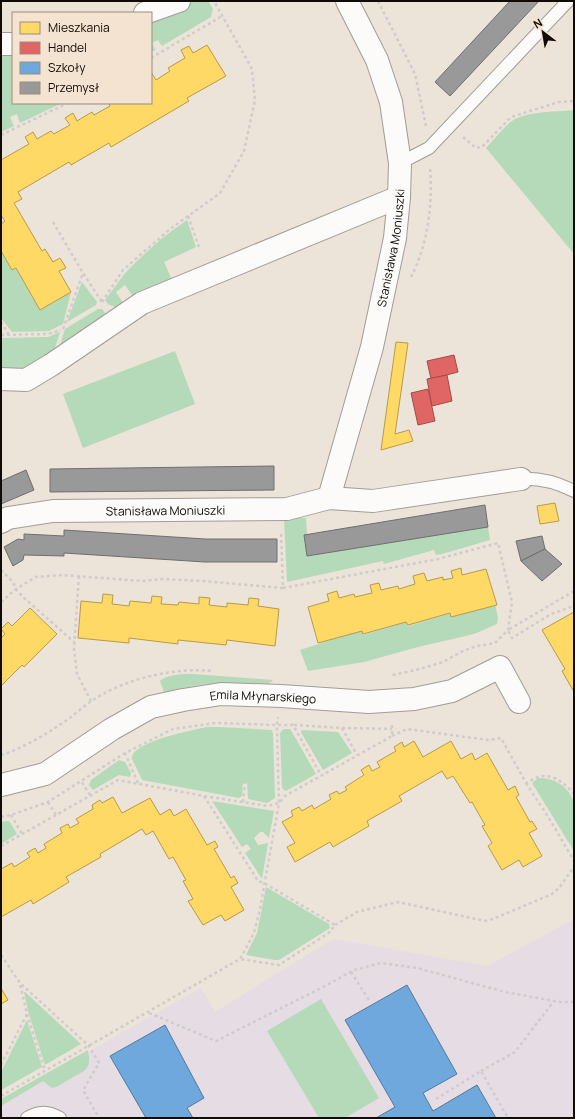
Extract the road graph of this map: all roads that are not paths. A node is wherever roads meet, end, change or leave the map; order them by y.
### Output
1 (179, 1) edge
2 (347, 1) edge
3 (568, 1) edge
4 (150, 12) edge
5 (1, 44) edge
6 (12, 44) edge
7 (400, 163) junction
8 (400, 197) junction
9 (1, 379) edge
10 (521, 479) joint
11 (574, 491) edge
12 (329, 498) junction
13 (1, 522) edge
14 (519, 702) dead end
15 (1, 785) edge
16 (26, 1118) edge
17 (60, 1118) edge

1 - 4 street
2 - 7 street, Stanisława Moniuszki
3 - 7 lane
5 - 6 street
7 - 8 street, Stanisława Moniuszki
8 - 9 street
8 - 12 street, Stanisława Moniuszki
10 - 11 lane
10 - 12 street, Stanisława Moniuszki
12 - 13 street, Stanisława Moniuszki
14 - 15 street, Emila Młynarskiego
16 - 17 lane

